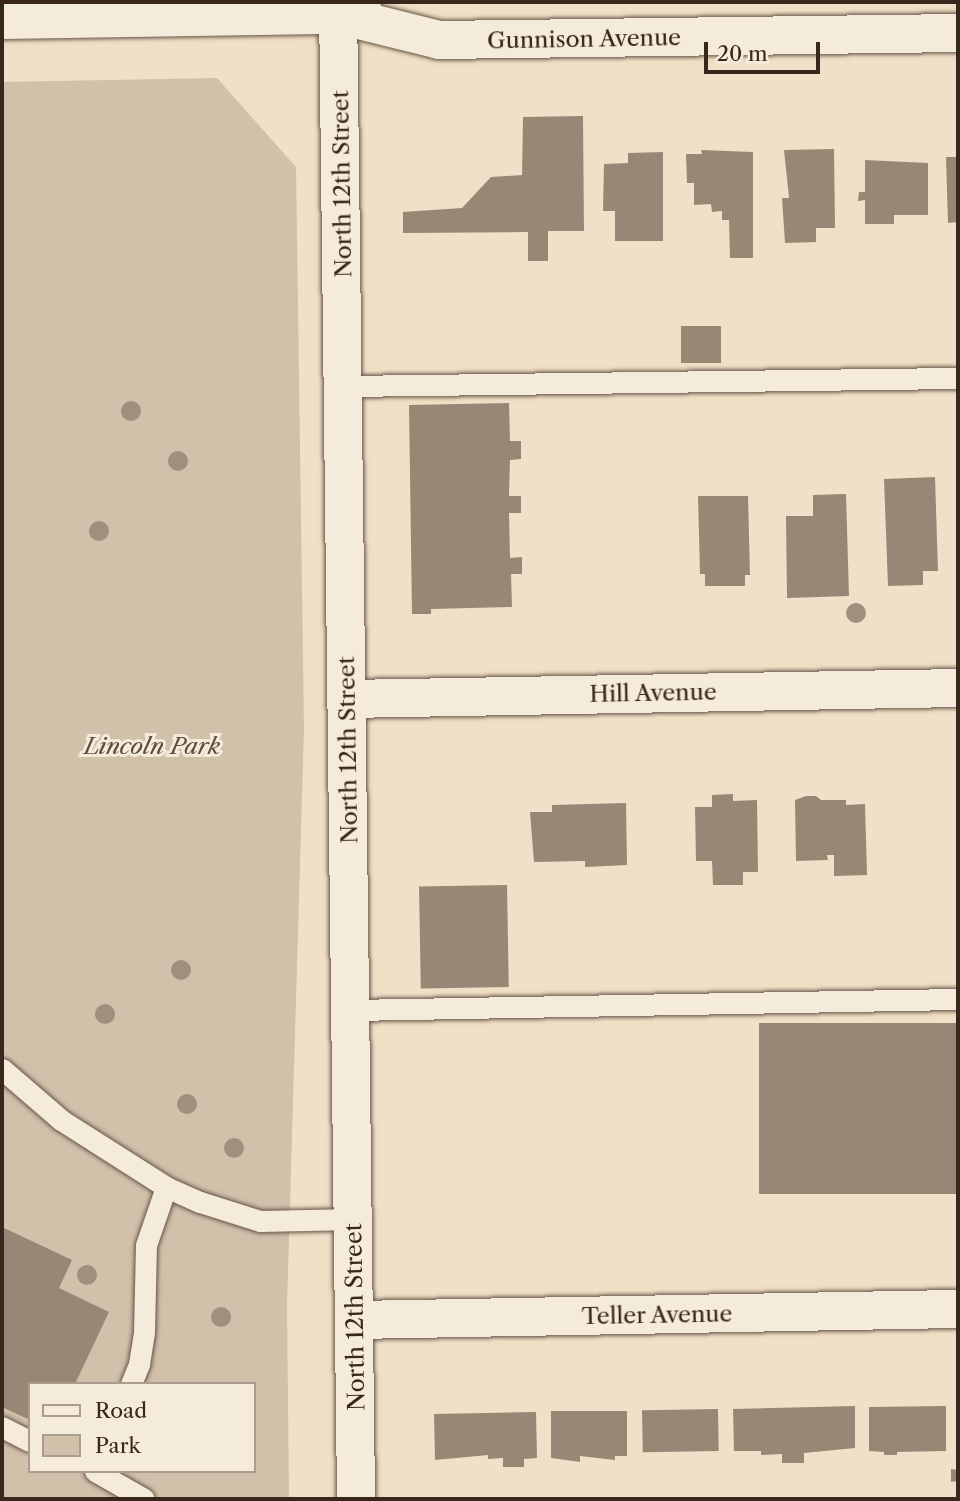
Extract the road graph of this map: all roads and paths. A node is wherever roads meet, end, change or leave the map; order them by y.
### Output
1 (392, 2) edge
2 (339, 8) edge
3 (2, 20) edge
4 (958, 33) edge
5 (958, 378) edge
6 (345, 386) junction
7 (958, 688) edge
8 (348, 699) junction
9 (958, 999) edge
10 (351, 1010) junction
11 (2, 1069) edge
12 (166, 1187) junction
13 (354, 1219) junction
14 (958, 1309) edge
15 (355, 1320) junction
16 (132, 1382) edge
17 (2, 1427) edge
18 (28, 1440) edge
19 (98, 1473) edge
20 (144, 1499) edge
21 (356, 1499) edge

1 - 2 street, Gunnison Avenue
2 - 3 street, Gunnison Avenue
2 - 4 street, Gunnison Avenue
2 - 6 street, North 12th Street
5 - 6 lane
6 - 8 street, North 12th Street
7 - 8 street, Hill Avenue
8 - 10 street, North 12th Street
9 - 10 lane
10 - 13 street, North 12th Street
11 - 12 lane
12 - 13 lane
12 - 16 lane
13 - 15 street, North 12th Street
14 - 15 street, Teller Avenue
15 - 21 street, North 12th Street
17 - 18 lane
19 - 20 lane

